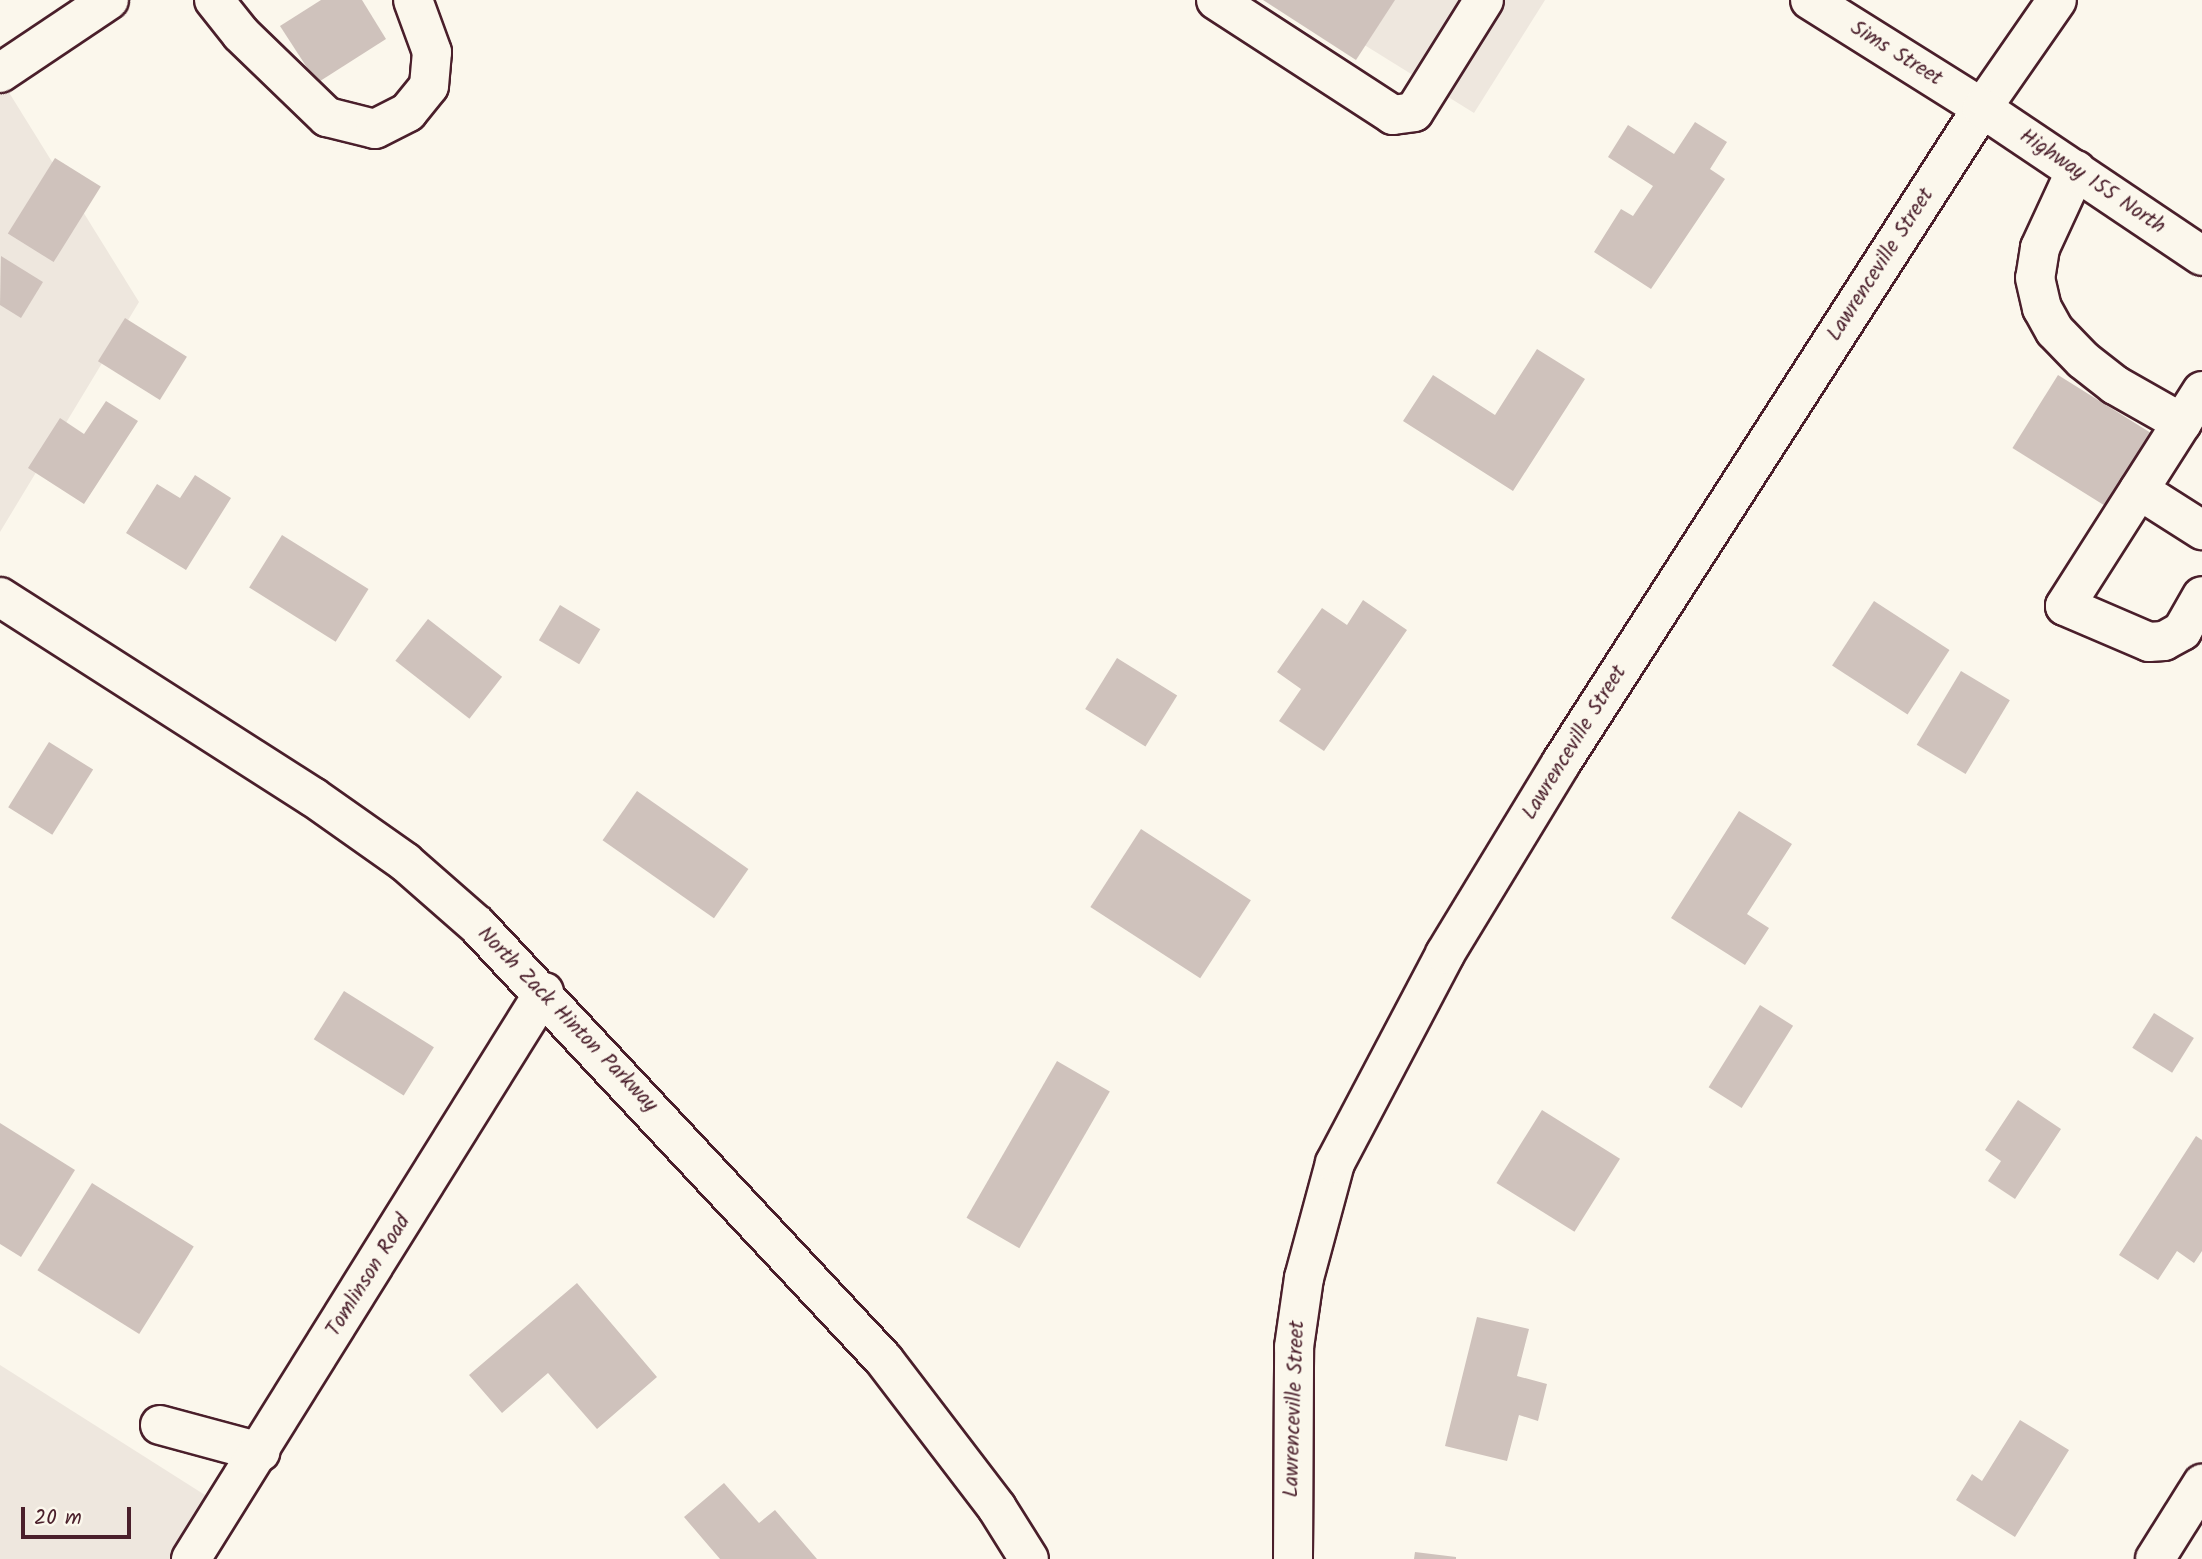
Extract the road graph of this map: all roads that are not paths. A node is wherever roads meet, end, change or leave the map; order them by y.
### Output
1 (109, 0) edge
2 (214, 0) edge
3 (413, 0) edge
4 (1216, 0) edge
5 (1484, 0) edge
6 (1810, 0) edge
7 (2057, 0) edge
8 (3, 65) edge
9 (1982, 108) junction
10 (2076, 170) junction
11 (2202, 256) edge
12 (2202, 391) edge
13 (2182, 423) junction
14 (2139, 490) junction
15 (2202, 530) edge
16 (2202, 596) edge
17 (0, 597) edge
18 (544, 992) junction
19 (160, 1425) dead end
20 (260, 1452) junction
21 (2202, 1484) edge
22 (191, 1559) edge
23 (1029, 1559) edge
24 (1293, 1559) edge
25 (2155, 1559) edge

1 - 8 street
2 - 3 street
4 - 5 street
6 - 9 street, Sims Street
7 - 9 street, Lawrenceville Street
9 - 10 street, Highway 155 North
9 - 24 street, Lawrenceville Street
10 - 11 street, Highway 155 North
10 - 13 street
12 - 13 street
13 - 14 street
14 - 15 street
14 - 16 street
17 - 18 street, North Zack Hinton Parkway
18 - 20 street, Tomlinson Road
18 - 23 street, North Zack Hinton Parkway
19 - 20 street
20 - 22 street, Tomlinson Road
21 - 25 street

